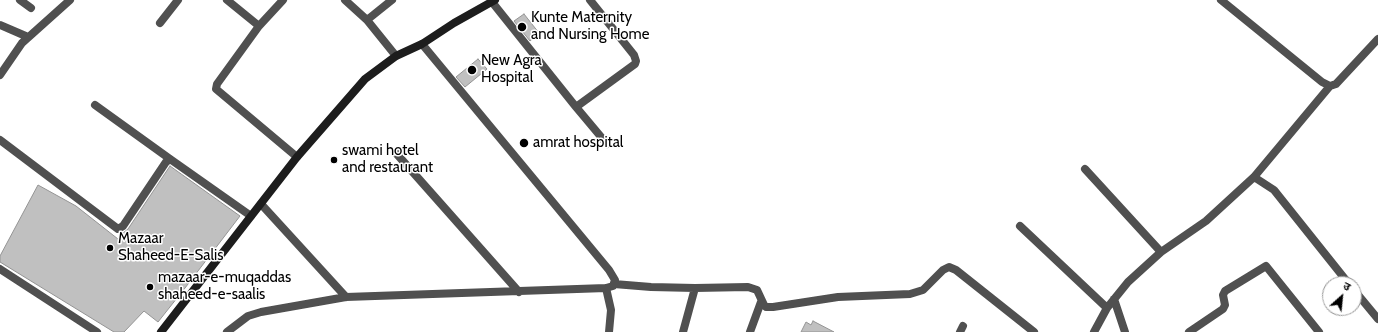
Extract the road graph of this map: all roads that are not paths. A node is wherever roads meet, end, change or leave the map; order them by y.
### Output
1 (20, 0) edge
2 (70, 0) edge
3 (178, 0) edge
4 (227, 0) edge
5 (283, 0) edge
6 (345, 0) edge
7 (392, 0) edge
8 (590, 0) edge
9 (1221, 0) edge
10 (493, 1) edge
11 (31, 8) dead end
12 (367, 20) junction
13 (160, 23) dead end
14 (0, 25) edge
15 (259, 26) junction
16 (28, 37) junction
17 (1378, 39) edge
18 (422, 44) junction
19 (396, 56) junction
20 (0, 75) edge
21 (1330, 86) junction
22 (95, 104) dead end
23 (576, 107) junction
24 (0, 140) edge
25 (606, 144) dead end
26 (395, 152) dead end
27 (297, 157) junction
28 (170, 159) junction
29 (1085, 169) dead end
30 (1254, 178) junction
31 (261, 204) junction
32 (251, 216) junction
33 (1020, 226) dead end
34 (1161, 252) junction
35 (0, 269) edge
36 (1343, 276) edge
37 (614, 284) junction
38 (606, 288) junction
39 (695, 288) junction
40 (519, 292) junction
41 (346, 297) junction
42 (1114, 299) junction
43 (1362, 300) edge
44 (761, 302) junction
45 (1107, 308) junction
46 (1378, 319) edge
47 (97, 332) edge
48 (161, 332) edge
49 (227, 332) edge
50 (609, 332) edge
51 (683, 332) edge
52 (750, 332) edge
53 (1034, 332) edge
54 (1094, 332) edge
55 (1125, 332) edge
56 (1189, 332) edge
57 (1319, 332) edge

1 - 11 street
2 - 16 street
3 - 13 street
4 - 15 street
5 - 15 street
6 - 12 street
7 - 12 street
8 - 23 street
9 - 21 street
10 - 18 street
10 - 23 street
12 - 19 street
14 - 16 street
15 - 27 street
16 - 20 street
17 - 21 street
18 - 19 street
18 - 37 street
19 - 27 street
21 - 30 street
22 - 28 street
23 - 25 street
24 - 28 street
26 - 40 street
27 - 31 street
28 - 32 street
29 - 34 street
30 - 34 street
30 - 36 street
31 - 32 street
31 - 41 street
32 - 48 street
33 - 45 street
34 - 42 street
35 - 47 street
37 - 38 street
37 - 39 street
38 - 40 street
38 - 50 street
39 - 44 street
39 - 51 street
40 - 41 street
41 - 49 street
42 - 45 street
42 - 55 street
43 - 46 street
44 - 52 street
44 - 53 street
45 - 54 street
56 - 57 street

